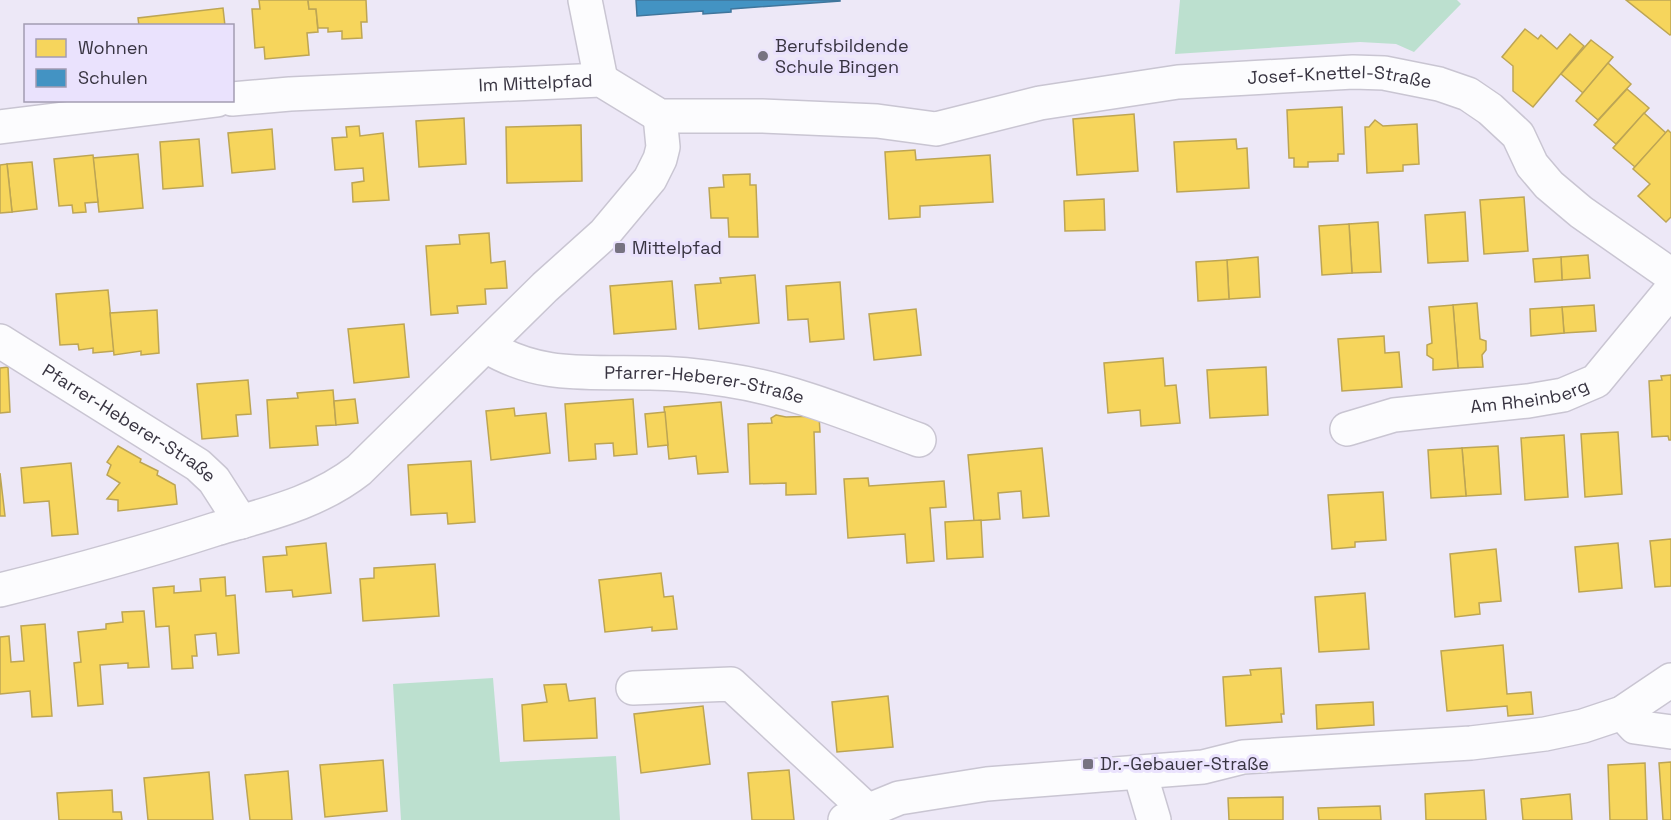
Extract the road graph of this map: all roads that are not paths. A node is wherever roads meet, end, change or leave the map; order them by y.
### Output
1 (585, 0) edge
2 (601, 80) junction
3 (234, 99) edge
4 (196, 102) edge
5 (660, 116) junction
6 (0, 127) edge
7 (936, 129) joint
8 (1671, 275) edge
9 (1671, 290) edge
10 (0, 341) edge
11 (486, 346) junction
12 (1347, 429) dead end
13 (919, 440) dead end
14 (241, 522) junction
15 (0, 590) edge
16 (1671, 680) edge
17 (633, 688) dead end
18 (1622, 713) junction
19 (1671, 732) edge
20 (1140, 773) junction
21 (856, 815) edge
22 (1154, 820) edge

1 - 2 street
2 - 3 street, Im Mittelpfad
2 - 5 street, Im Mittelpfad
4 - 6 street
5 - 7 street, Im Mittelpfad
5 - 11 street
7 - 8 street, Josef-Knettel-Straße
9 - 12 street, Am Rheinberg
10 - 14 street, Pfarrer-Heberer-Straße
11 - 13 street, Pfarrer-Heberer-Straße
11 - 14 street
14 - 15 street
16 - 18 street
17 - 21 street
18 - 19 street
18 - 20 street
20 - 21 street
20 - 22 street

